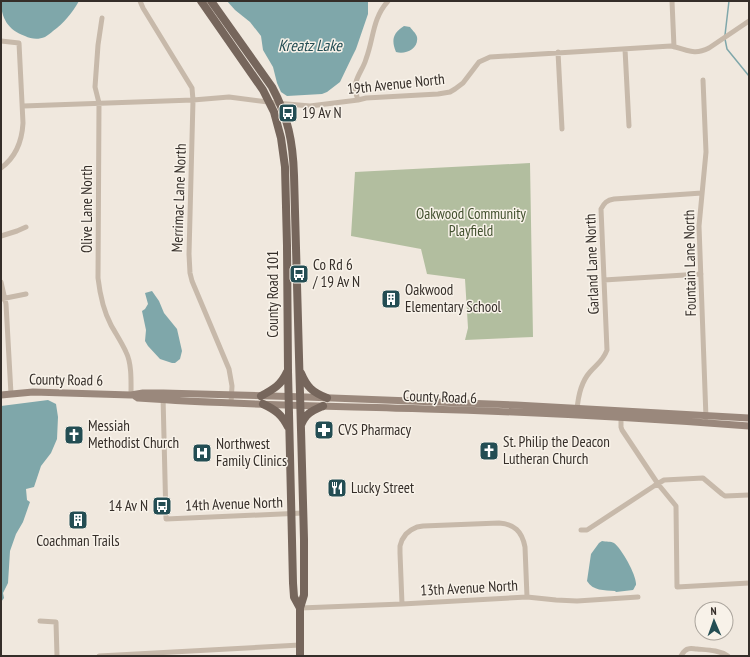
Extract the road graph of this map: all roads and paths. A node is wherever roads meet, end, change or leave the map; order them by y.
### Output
1 (140, 1) edge
2 (201, 1) edge
3 (211, 1) edge
4 (388, 1) edge
5 (672, 1) edge
6 (102, 18) dead end
7 (749, 21) edge
8 (1, 41) edge
9 (674, 47) junction
10 (625, 48) junction
11 (558, 52) junction
12 (703, 80) dead end
13 (193, 100) junction
14 (358, 100) junction
15 (270, 102) junction
16 (99, 103) junction
17 (280, 104) junction
18 (23, 106) junction
19 (629, 126) dead end
20 (562, 129) dead end
21 (1, 168) edge
22 (702, 193) junction
23 (26, 227) dead end
24 (1, 236) edge
25 (701, 274) junction
26 (604, 280) junction
27 (1, 282) edge
28 (26, 294) dead end
29 (3, 298) edge
30 (299, 370) junction
31 (288, 371) junction
32 (11, 394) junction
33 (1, 395) edge
34 (131, 395) junction
35 (231, 395) junction
36 (163, 396) junction
37 (289, 396) junction
38 (327, 398) junction
39 (262, 400) junction
40 (300, 401) junction
41 (231, 403) junction
42 (289, 405) junction
43 (323, 406) junction
44 (577, 412) junction
45 (621, 414) junction
46 (749, 418) edge
47 (706, 419) junction
48 (300, 425) junction
49 (749, 426) edge
50 (289, 429) junction
51 (658, 484) junction
52 (749, 495) edge
53 (303, 513) junction
54 (291, 514) junction
55 (581, 530) dead end
56 (749, 582) edge
57 (527, 597) junction
58 (638, 597) dead end
59 (402, 604) junction
60 (300, 608) junction
61 (40, 621) dead end
62 (300, 645) junction
63 (57, 656) edge
64 (99, 656) edge
65 (300, 656) edge
66 (681, 656) edge
67 (728, 656) edge

1 - 13 street, Merrimac Lane North
2 - 15 main road, County Road 101
3 - 17 main road, County Road 101
4 - 14 street
5 - 9 street
6 - 16 street, Olive Lane North
7 - 9 street, 19th Avenue North
8 - 18 street
9 - 10 street, 19th Avenue North
10 - 11 street, 19th Avenue North
10 - 19 street
11 - 14 street, 19th Avenue North
11 - 20 street
12 - 22 street, Fountain Lane North
13 - 15 street, 19th Avenue North
13 - 16 street, 19th Avenue North
13 - 35 street, Merrimac Lane North
14 - 17 street, 19th Avenue North
15 - 17 street, 19th Avenue North
15 - 31 main road, County Road 101
16 - 18 street, 19th Avenue North
16 - 34 street, Olive Lane North
17 - 30 main road, County Road 101
18 - 21 street
22 - 25 street, Fountain Lane North
22 - 26 street, Garland Lane North
23 - 24 street
25 - 26 street
25 - 47 street, Fountain Lane North
26 - 44 street, Garland Lane North
27 - 29 street
28 - 29 street
29 - 32 street
30 - 38 main road
30 - 40 main road, County Road 101
31 - 37 main road, County Road 101
31 - 39 main road
32 - 33 main road, County Road 6
32 - 34 main road, County Road 6
34 - 36 main road, County Road 6
35 - 36 main road, County Road 6
35 - 39 main road, County Road 6
35 - 41 street, Merrimac Lane North
36 - 41 main road, County Road 6
36 - 54 street, 14th Avenue North
37 - 39 main road, County Road 6
37 - 40 main road, County Road 6
37 - 42 main road, County Road 101
38 - 40 main road, County Road 6
38 - 44 main road, County Road 6
39 - 41 main road, County Road 6
39 - 42 main road, County Road 6
39 - 50 main road
40 - 42 main road, County Road 6
40 - 43 main road, County Road 6
40 - 48 main road, County Road 101
42 - 50 main road, County Road 101
43 - 44 main road, County Road 6
43 - 48 main road
44 - 45 main road, County Road 6
45 - 47 main road, County Road 6
45 - 51 street
46 - 47 main road, County Road 6
47 - 49 main road, County Road 6
48 - 53 main road, County Road 101
50 - 54 main road, County Road 101
51 - 52 street
51 - 55 street
51 - 56 street
53 - 54 street, 14th Avenue North
53 - 60 main road, County Road 101
54 - 60 main road, County Road 101
57 - 58 street, 13th Avenue North
57 - 59 street, 13th Avenue North
57 - 59 street
59 - 60 street, 13th Avenue North
60 - 62 main road, County Road 101
61 - 63 street
62 - 64 street
62 - 65 main road, County Road 101
66 - 67 street

